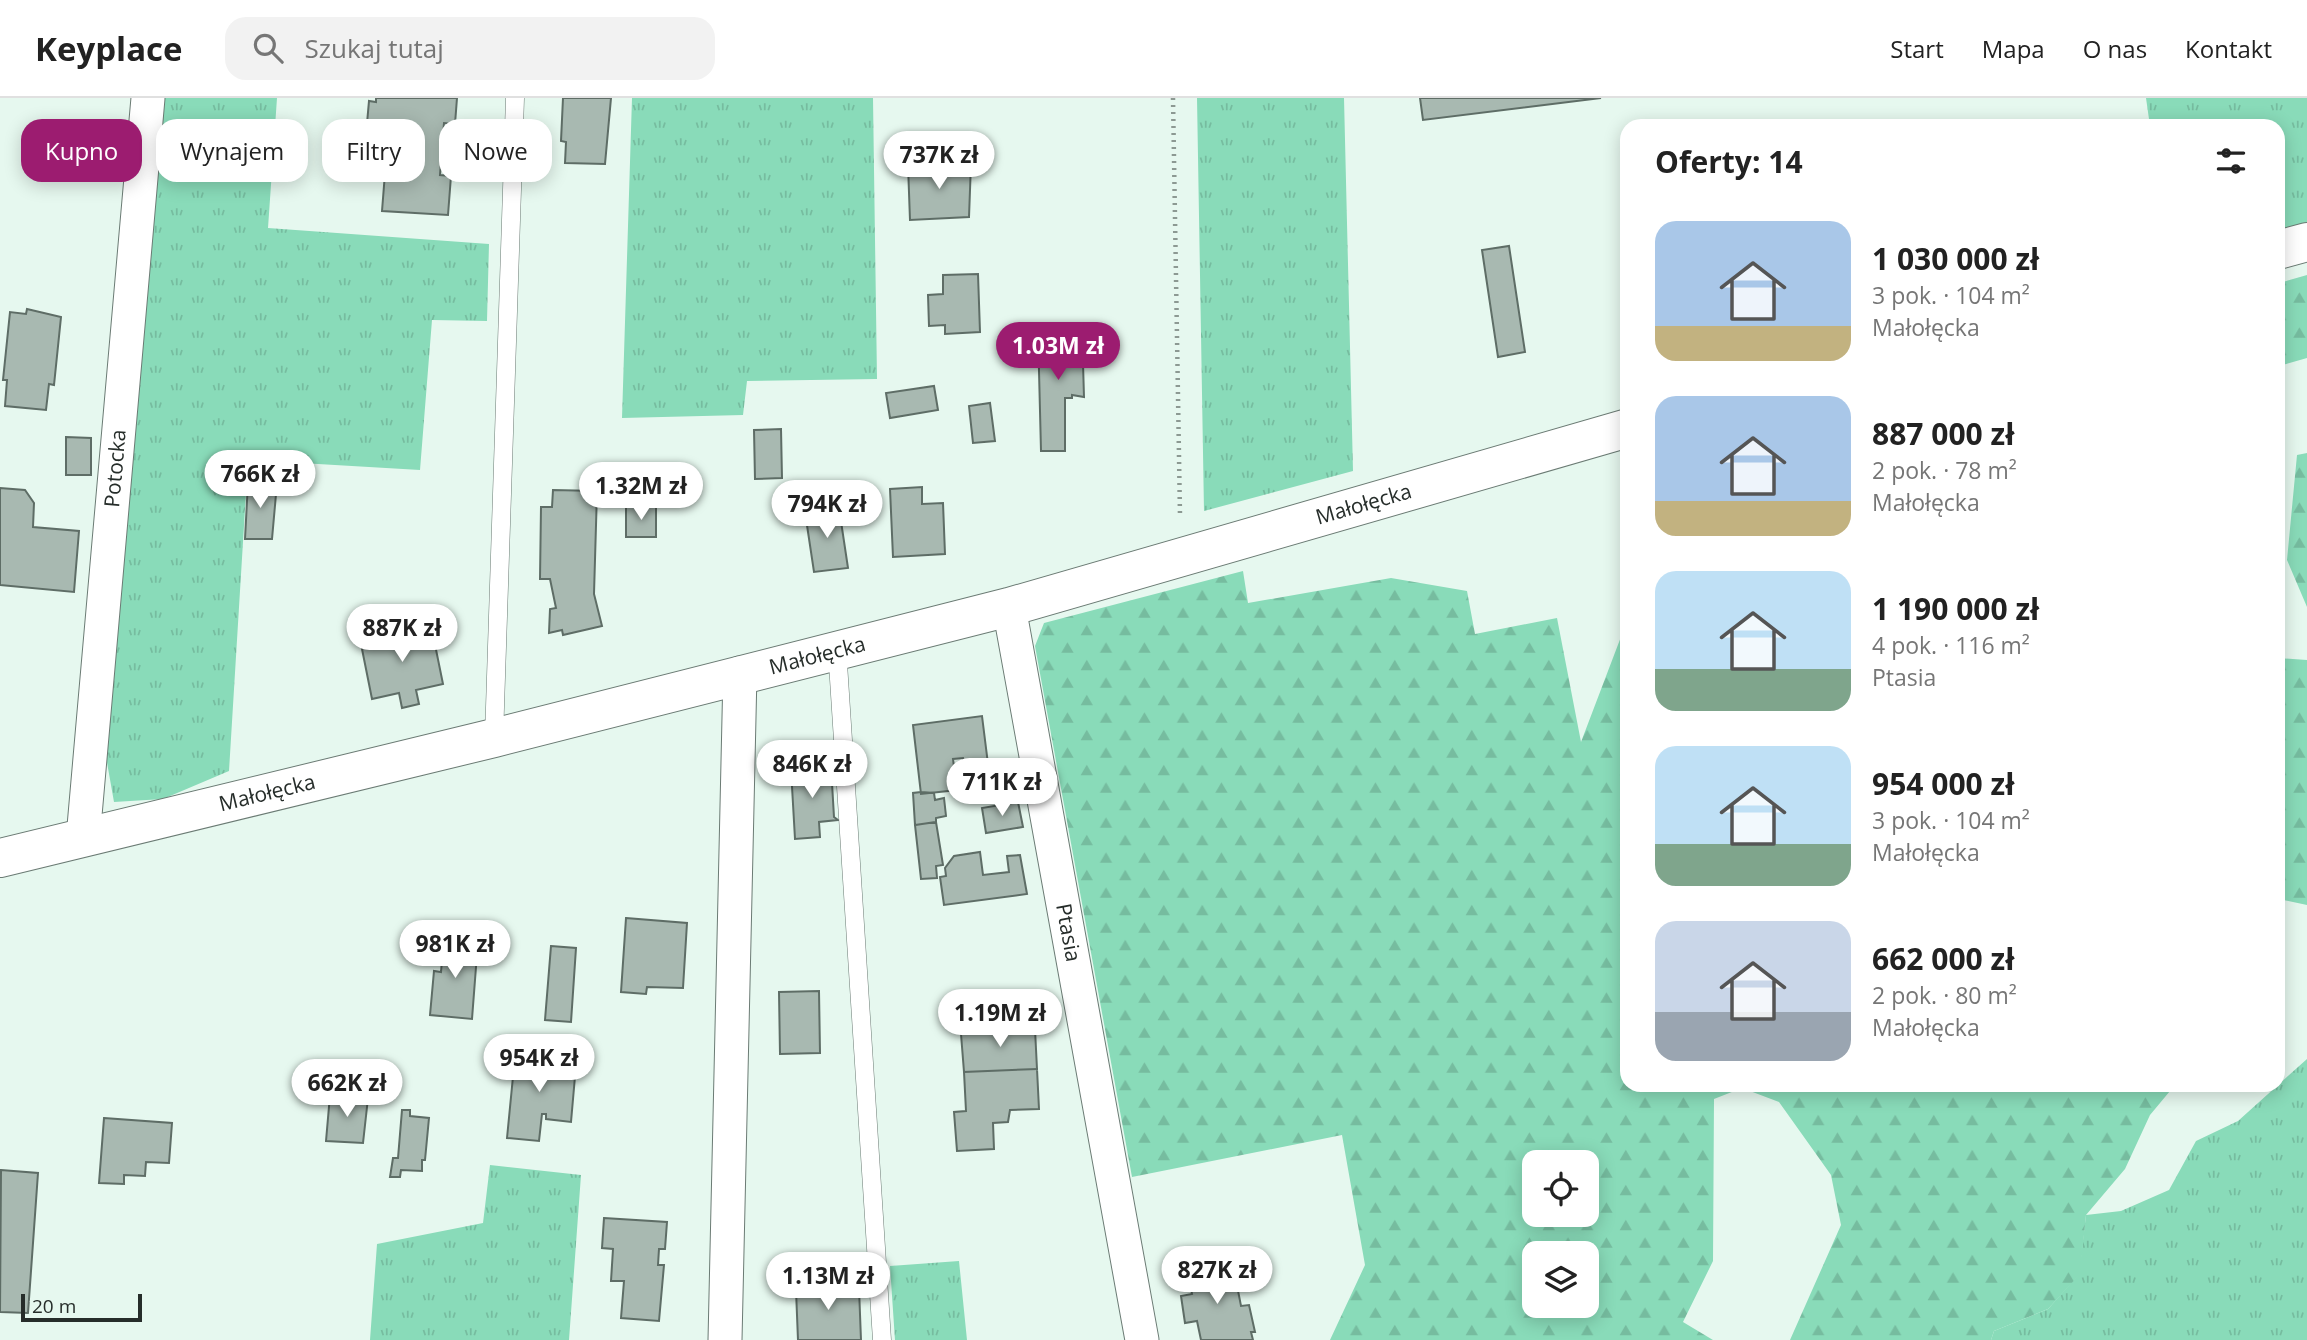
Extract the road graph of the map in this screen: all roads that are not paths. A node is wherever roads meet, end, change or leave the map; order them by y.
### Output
1 (148, 98) edge
2 (516, 98) edge
3 (2307, 242) edge
4 (2285, 248) edge
5 (1620, 430) edge
6 (1009, 607) junction
7 (837, 648) junction
8 (740, 673) junction
9 (494, 738) junction
10 (83, 838) junction
11 (0, 858) edge
12 (725, 1340) edge
13 (882, 1340) edge
14 (1142, 1340) edge

1 - 10 street, Potocka
2 - 9 lane
3 - 4 street
5 - 6 street, Małołęcka
6 - 7 street, Małołęcka
6 - 14 street, Ptasia
7 - 8 street, Małołęcka
7 - 13 lane
8 - 9 street, Małołęcka
8 - 12 street
9 - 10 street, Małołęcka
10 - 11 street, Małołęcka

